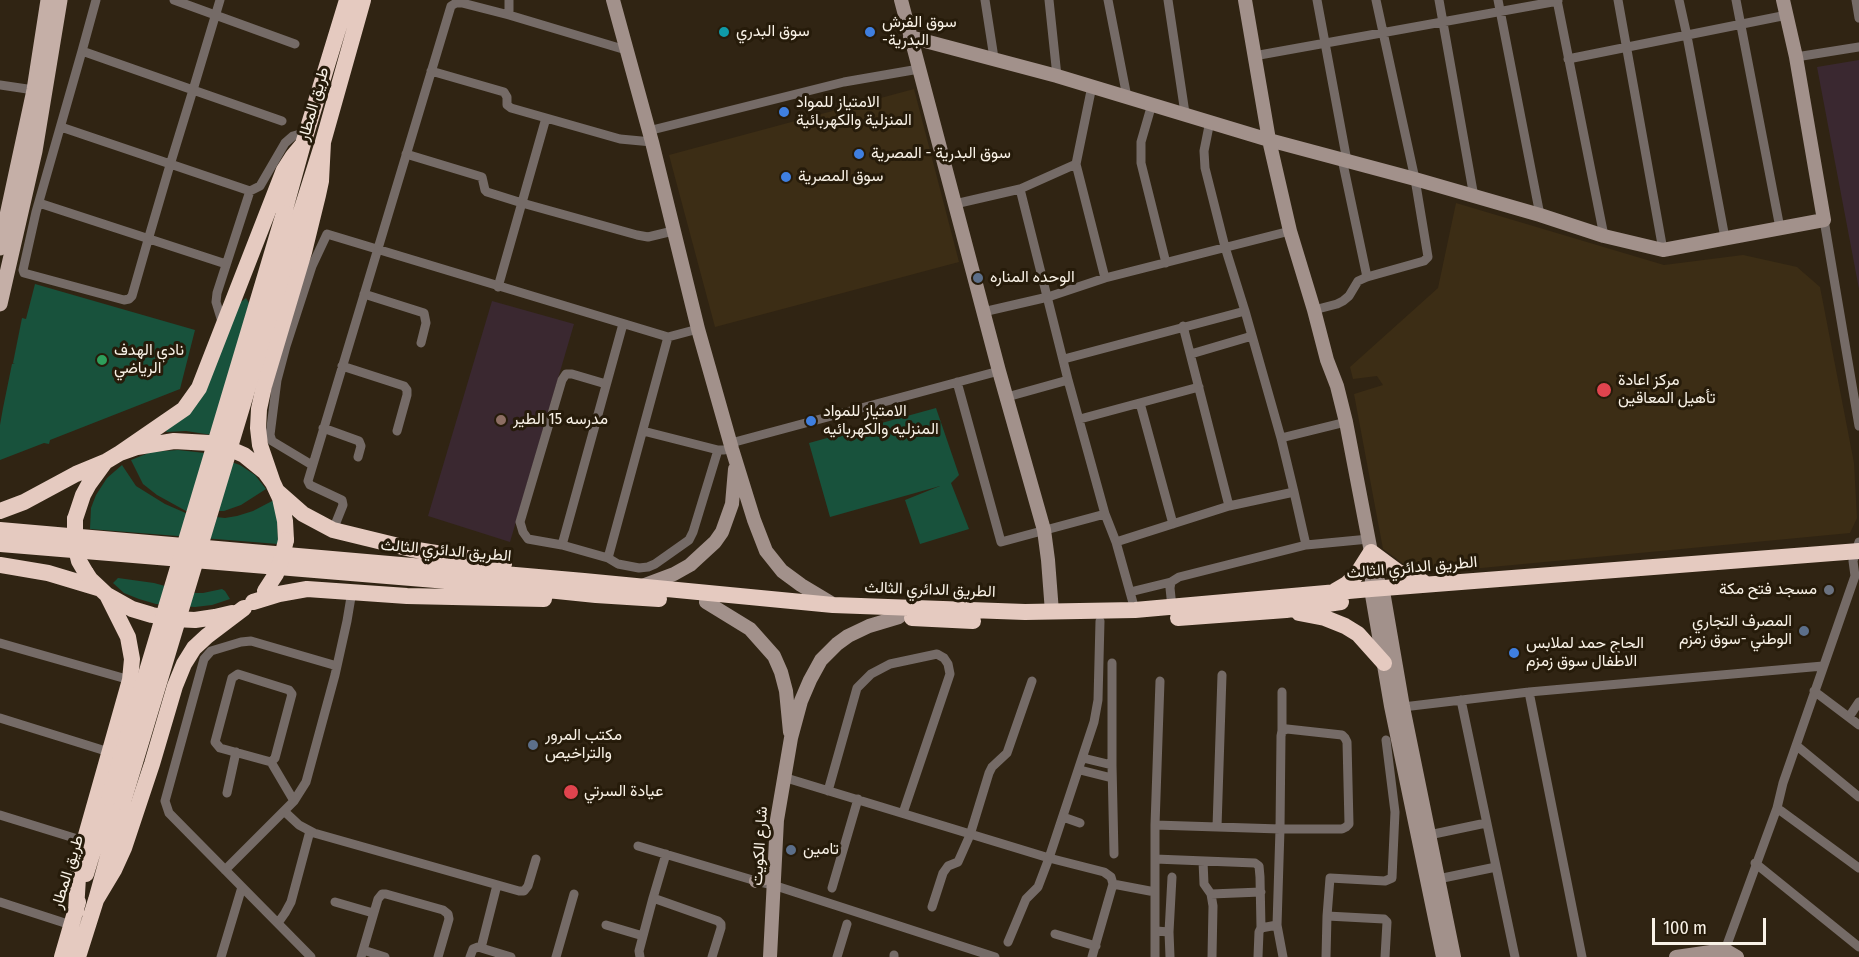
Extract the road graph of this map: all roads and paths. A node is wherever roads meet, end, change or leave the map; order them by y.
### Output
1 (48, 0) edge
2 (60, 0) edge
3 (96, 0) edge
4 (174, 0) edge
5 (220, 0) edge
6 (347, 0) edge
7 (363, 0) edge
8 (509, 0) edge
9 (613, 0) edge
10 (901, 0) edge
11 (985, 0) edge
12 (1048, 0) edge
13 (1108, 0) edge
14 (1168, 0) edge
15 (1245, 0) edge
16 (1317, 0) edge
17 (1376, 0) edge
18 (1438, 0) edge
19 (1498, 0) edge
20 (1618, 0) edge
21 (1679, 0) edge
22 (1736, 0) edge
23 (1784, 0) edge
24 (1856, 0) edge
25 (1557, 1) edge
26 (1500, 12) junction
27 (215, 15) junction
28 (509, 15) junction
29 (1787, 15) junction
30 (1859, 18) edge
31 (1443, 22) junction
32 (1741, 25) junction
33 (1382, 34) junction
34 (1687, 36) junction
35 (910, 37) junction
36 (1324, 43) junction
37 (295, 44) dead end
38 (1859, 47) edge
39 (1626, 48) junction
40 (626, 50) junction
41 (82, 51) junction
42 (1254, 56) junction
43 (1796, 57) junction
44 (994, 58) junction
45 (1568, 59) junction
46 (919, 69) junction
47 (431, 71) junction
48 (1057, 76) junction
49 (0, 86) edge
50 (1092, 86) junction
51 (34, 90) junction
52 (193, 90) junction
53 (1127, 97) junction
54 (1152, 104) junction
55 (1185, 113) junction
56 (546, 118) junction
57 (282, 121) dead end
58 (1210, 121) junction
59 (61, 127) junction
60 (650, 136) junction
61 (305, 138) junction
62 (1269, 140) junction
63 (323, 142) junction
64 (406, 154) junction
65 (1344, 160) junction
66 (1076, 164) junction
67 (170, 165) junction
68 (1415, 179) junction
69 (1020, 189) junction
70 (250, 191) junction
71 (1474, 197) junction
72 (39, 203) junction
73 (522, 203) junction
74 (955, 204) junction
75 (1540, 215) junction
76 (291, 216) junction
77 (1824, 220) junction
78 (1780, 228) junction
79 (673, 231) junction
80 (1290, 231) junction
81 (1604, 236) junction
82 (1725, 238) junction
83 (147, 240) junction
84 (1225, 247) junction
85 (0, 248) edge
86 (377, 250) junction
87 (1663, 250) junction
88 (1166, 263) junction
89 (226, 264) junction
90 (1367, 277) junction
91 (1105, 278) junction
92 (498, 287) junction
93 (364, 294) junction
94 (1048, 297) junction
95 (0, 304) edge
96 (1314, 310) junction
97 (1245, 311) junction
98 (983, 312) junction
99 (623, 324) junction
100 (1183, 326) junction
101 (223, 327) junction
102 (699, 329) junction
103 (1252, 336) junction
104 (668, 337) junction
105 (421, 343) dead end
106 (1191, 354) junction
107 (1064, 360) junction
108 (342, 366) junction
109 (999, 371) junction
110 (1068, 380) junction
111 (957, 382) junction
112 (606, 384) junction
113 (1199, 387) junction
114 (1007, 398) junction
115 (1140, 403) junction
116 (1080, 418) junction
117 (1346, 422) junction
118 (1859, 426) edge
119 (323, 428) junction
120 (397, 431) dead end
121 (643, 431) junction
122 (1281, 438) junction
123 (729, 450) junction
124 (112, 457) junction
125 (358, 457) dead end
126 (312, 465) junction
127 (276, 488) junction
128 (1294, 492) junction
129 (1229, 506) junction
130 (0, 510) edge
131 (1105, 514) junction
132 (1173, 524) junction
133 (0, 530) edge
134 (333, 530) junction
135 (1044, 530) junction
136 (1116, 542) junction
137 (0, 544) edge
138 (1306, 544) junction
139 (562, 545) junction
140 (1370, 545) junction
141 (608, 558) junction
142 (1857, 560) edge
143 (0, 565) edge
144 (585, 581) junction
145 (1171, 582) junction
146 (1432, 584) junction
147 (640, 586) junction
148 (352, 591) junction
149 (103, 592) junction
150 (1130, 592) junction
151 (1332, 593) junction
152 (1377, 593) junction
153 (596, 595) junction
154 (254, 600) junction
155 (706, 602) junction
156 (833, 604) junction
157 (1172, 607) junction
158 (1135, 610) junction
159 (1286, 610) junction
160 (1052, 612) junction
161 (899, 617) junction
162 (1100, 621) junction
163 (1, 647) edge
164 (1112, 663) dead end
165 (1383, 663) junction
166 (337, 666) junction
167 (1823, 666) junction
168 (1222, 675) dead end
169 (129, 680) junction
170 (1032, 681) dead end
171 (1160, 681) dead end
172 (1814, 691) junction
173 (1282, 692) dead end
174 (1528, 692) junction
175 (1461, 700) junction
176 (1859, 702) edge
177 (1403, 707) junction
178 (1848, 717) junction
179 (0, 718) edge
180 (1859, 725) edge
181 (1282, 731) junction
182 (791, 738) junction
183 (1386, 740) dead end
184 (1797, 746) junction
185 (109, 752) junction
186 (236, 752) junction
187 (1083, 758) junction
188 (271, 762) junction
189 (1112, 765) junction
190 (1080, 770) junction
191 (783, 777) junction
192 (1112, 778) junction
193 (828, 791) junction
194 (226, 793) dead end
195 (1859, 797) edge
196 (858, 799) junction
197 (116, 800) junction
198 (294, 801) junction
199 (1777, 808) junction
200 (284, 810) junction
201 (903, 813) junction
202 (0, 816) edge
203 (1063, 817) junction
204 (1080, 823) dead end
205 (1486, 823) junction
206 (1155, 825) junction
207 (1217, 827) junction
208 (1280, 829) junction
209 (310, 831) junction
210 (970, 835) junction
211 (1429, 835) junction
212 (84, 842) junction
213 (638, 846) dead end
214 (666, 854) junction
215 (1114, 854) dead end
216 (1049, 858) junction
217 (536, 859) dead end
218 (1155, 859) junction
219 (1203, 861) junction
220 (1755, 863) junction
221 (1496, 867) junction
222 (1859, 868) edge
223 (225, 870) junction
224 (1172, 877) dead end
225 (1438, 879) junction
226 (773, 880) junction
227 (756, 881) joint
228 (1113, 884) junction
229 (497, 885) junction
230 (242, 887) junction
231 (832, 888) dead end
232 (1155, 892) junction
233 (1261, 892) junction
234 (574, 894) dead end
235 (1211, 894) junction
236 (653, 898) junction
237 (96, 900) junction
238 (0, 902) edge
239 (335, 902) dead end
240 (932, 907) dead end
241 (373, 913) junction
242 (1327, 916) junction
243 (74, 918) junction
244 (278, 923) junction
245 (847, 924) dead end
246 (606, 925) dead end
247 (1277, 925) junction
248 (1261, 928) junction
249 (1156, 931) junction
250 (1169, 932) junction
251 (1055, 934) dead end
252 (643, 936) junction
253 (1008, 942) dead end
254 (1096, 946) junction
255 (1859, 947) edge
256 (481, 948) junction
257 (301, 953) edge
258 (1731, 953) edge
259 (362, 954) edge
260 (62, 957) edge
261 (78, 957) edge
262 (221, 957) edge
263 (311, 957) edge
264 (384, 957) edge
265 (438, 957) edge
266 (470, 957) edge
267 (511, 957) edge
268 (556, 957) edge
269 (640, 957) edge
270 (712, 957) edge
271 (770, 957) edge
272 (837, 957) edge
273 (995, 957) edge
274 (1092, 957) edge
275 (1155, 957) edge
276 (1170, 957) edge
277 (1212, 957) edge
278 (1258, 957) edge
279 (1283, 957) edge
280 (1326, 957) edge
281 (1385, 957) edge
282 (1443, 957) edge
283 (1454, 957) edge
284 (1515, 957) edge
285 (1582, 957) edge
286 (1676, 957) edge

1 - 51 main road
2 - 95 main road
3 - 41 street
4 - 27 street
5 - 27 street
6 - 61 highway, طريق المطار
7 - 63 highway, طريق المطار
8 - 28 street
9 - 40 street
10 - 35 street
11 - 44 street
12 - 48 street
13 - 53 street
14 - 55 street
15 - 42 street
16 - 36 street
17 - 33 street
18 - 31 street
19 - 26 street
20 - 39 street
21 - 34 street
22 - 32 street
23 - 29 street
24 - 30 street
25 - 26 street
25 - 45 street
26 - 31 street
26 - 75 street
27 - 37 street
27 - 52 street
28 - 40 street
28 - 47 street
29 - 32 street
29 - 43 street
31 - 33 street
31 - 71 street
32 - 34 street
32 - 78 street
33 - 36 street
33 - 68 street
34 - 39 street
34 - 82 street
35 - 44 street
35 - 46 street
36 - 42 street
36 - 65 street
38 - 43 street
39 - 45 street
39 - 87 street
40 - 60 street
41 - 52 street
41 - 59 street
42 - 62 street
43 - 77 street
44 - 48 street
45 - 81 street
46 - 60 street
46 - 74 street
47 - 56 street
47 - 64 street
48 - 50 street
49 - 51 street
50 - 53 street
50 - 66 street
51 - 85 main road
52 - 57 street
52 - 67 street
53 - 54 street
54 - 55 street
54 - 88 street
55 - 58 street
56 - 60 street
56 - 73 street
58 - 62 street
58 - 84 street
59 - 67 street
59 - 72 street
60 - 79 street
61 - 70 street
61 - 76 highway, طريق المطار
61 - 101 highway
62 - 65 street
62 - 80 street
63 - 76 highway, طريق المطار
63 - 127 highway
64 - 73 street
64 - 86 street
65 - 68 street
65 - 90 street
66 - 69 street
66 - 91 street
67 - 70 street
67 - 83 street
68 - 71 street
68 - 90 street
69 - 74 street
69 - 94 street
70 - 89 street
71 - 75 street
72 - 83 street
72 - 83 street
73 - 79 street
73 - 92 street
74 - 98 street
75 - 81 street
76 - 197 highway, bridge
77 - 78 street
77 - 118 street
78 - 82 street
79 - 102 street
80 - 84 street
80 - 96 street
81 - 87 street
82 - 87 street
83 - 89 street
84 - 88 street
84 - 97 street
86 - 92 street
86 - 93 street
86 - 126 street
88 - 91 street
89 - 101 street
90 - 96 street
91 - 94 street
92 - 99 street
93 - 105 street
93 - 108 street
94 - 98 street
94 - 107 street
96 - 117 street
97 - 100 street
97 - 103 street
98 - 109 street
99 - 104 street
99 - 112 street
100 - 106 street
100 - 107 street
101 - 124 highway
102 - 104 street
102 - 123 street
103 - 106 street
103 - 122 street
104 - 121 street
106 - 113 street
107 - 110 street
108 - 119 street
108 - 120 street
109 - 111 street
109 - 114 street
110 - 114 street
110 - 116 street
111 - 123 street
111 - 135 street
112 - 139 street
112 - 139 street
113 - 115 street
113 - 129 street
114 - 135 street
115 - 116 street
115 - 132 street
116 - 131 street
117 - 122 street
117 - 140 street
119 - 125 street
119 - 126 street
121 - 123 street
121 - 141 street
122 - 128 street
123 - 141 street
123 - 147 street
123 - 156 street
124 - 127 highway
124 - 130 highway
124 - 149 highway, bridge
126 - 134 street
127 - 134 highway
127 - 154 highway, bridge
128 - 129 street
128 - 138 street
129 - 132 street
131 - 135 street
131 - 136 street
132 - 136 street
133 - 144 highway, الطريق الدائري الثالث
134 - 144 highway
135 - 160 street
136 - 150 street
137 - 153 highway, الطريق الدائري الثالث
138 - 140 street
138 - 145 street
139 - 141 street
140 - 146 highway
140 - 151 highway
140 - 152 street
142 - 146 highway, الطريق الدائري الثالث
142 - 152 highway, الطريق الدائري الثالث
142 - 167 street
143 - 149 highway
144 - 147 highway, الطريق الدائري الثالث
145 - 150 street
145 - 157 street
146 - 152 highway, الطريق الدائري الثالث
147 - 156 highway, الطريق الدائري الثالث
148 - 153 highway
148 - 154 highway
148 - 166 street
149 - 154 highway
149 - 169 highway
150 - 158 street
151 - 152 highway, الطريق الدائري الثالث
151 - 157 highway, الطريق الدائري الثالث
152 - 159 highway, الطريق الدائري الثالث
152 - 165 street
152 - 177 street
153 - 155 highway, الطريق الدائري الثالث
154 - 237 highway
155 - 161 highway, الطريق الدائري الثالث
155 - 182 street, شارع الكويت
156 - 160 highway, الطريق الدائري الثالث
157 - 158 highway, الطريق الدائري الثالث
158 - 160 highway, الطريق الدائري الثالث
159 - 162 highway, الطريق الدائري الثالث
159 - 165 highway
161 - 162 highway, الطريق الدائري الثالث
161 - 182 street, شارع الكويت
162 - 187 street
163 - 169 street
164 - 189 street
165 - 282 street
166 - 198 street
166 - 223 street
167 - 172 street
167 - 174 street
168 - 207 street
169 - 185 highway
170 - 210 street
171 - 206 street
172 - 178 street
172 - 184 street
173 - 181 street
174 - 175 street
174 - 285 street
175 - 177 street
175 - 205 street
176 - 178 street
177 - 211 street
178 - 180 street
179 - 185 street
181 - 208 street
181 - 208 street
182 - 191 street, شارع الكويت
183 - 242 street
184 - 195 street
184 - 199 street
185 - 212 highway
186 - 188 street
186 - 188 street
186 - 194 street
187 - 189 street
187 - 190 street
188 - 198 street
189 - 192 street
190 - 192 street
190 - 203 street
191 - 193 street
191 - 226 street, شارع الكويت
192 - 215 street
193 - 196 street
193 - 201 street
196 - 201 street
196 - 231 street
197 - 237 highway, طريق المطار
197 - 243 highway, طريق المطار
198 - 200 street
199 - 220 street
199 - 222 street
200 - 209 street
200 - 223 street
201 - 210 street
202 - 212 street
203 - 204 street
203 - 216 street
205 - 211 street
205 - 221 street
206 - 207 street
206 - 218 street
207 - 208 street
208 - 247 street
209 - 229 street
209 - 244 street
210 - 216 street
210 - 240 street
211 - 225 street
212 - 243 highway
213 - 214 street
214 - 227 street
214 - 236 street
216 - 228 street
216 - 253 street
217 - 229 street
218 - 219 street
218 - 232 street
219 - 233 street
219 - 235 street
220 - 255 street
220 - 258 street
221 - 225 street
221 - 284 street
223 - 230 street
224 - 250 street
225 - 283 street
226 - 227 street
226 - 271 street, شارع الكويت
226 - 273 street
228 - 232 street
228 - 254 street
229 - 256 street
230 - 244 street
230 - 262 street
232 - 249 street
233 - 235 street
233 - 248 street
234 - 268 street
235 - 277 street
236 - 252 street
236 - 270 street
237 - 261 highway, طريق المطار
238 - 243 street
239 - 241 street
241 - 259 street
241 - 265 street
242 - 280 street
242 - 281 street
243 - 260 highway, طريق المطار
244 - 257 street
245 - 272 street
246 - 252 street
247 - 248 street
247 - 279 street
248 - 278 street
249 - 250 street
249 - 275 street
250 - 276 street
251 - 254 street
252 - 269 street
254 - 274 street
256 - 266 street
256 - 267 street
257 - 263 street
258 - 286 street
259 - 264 street

